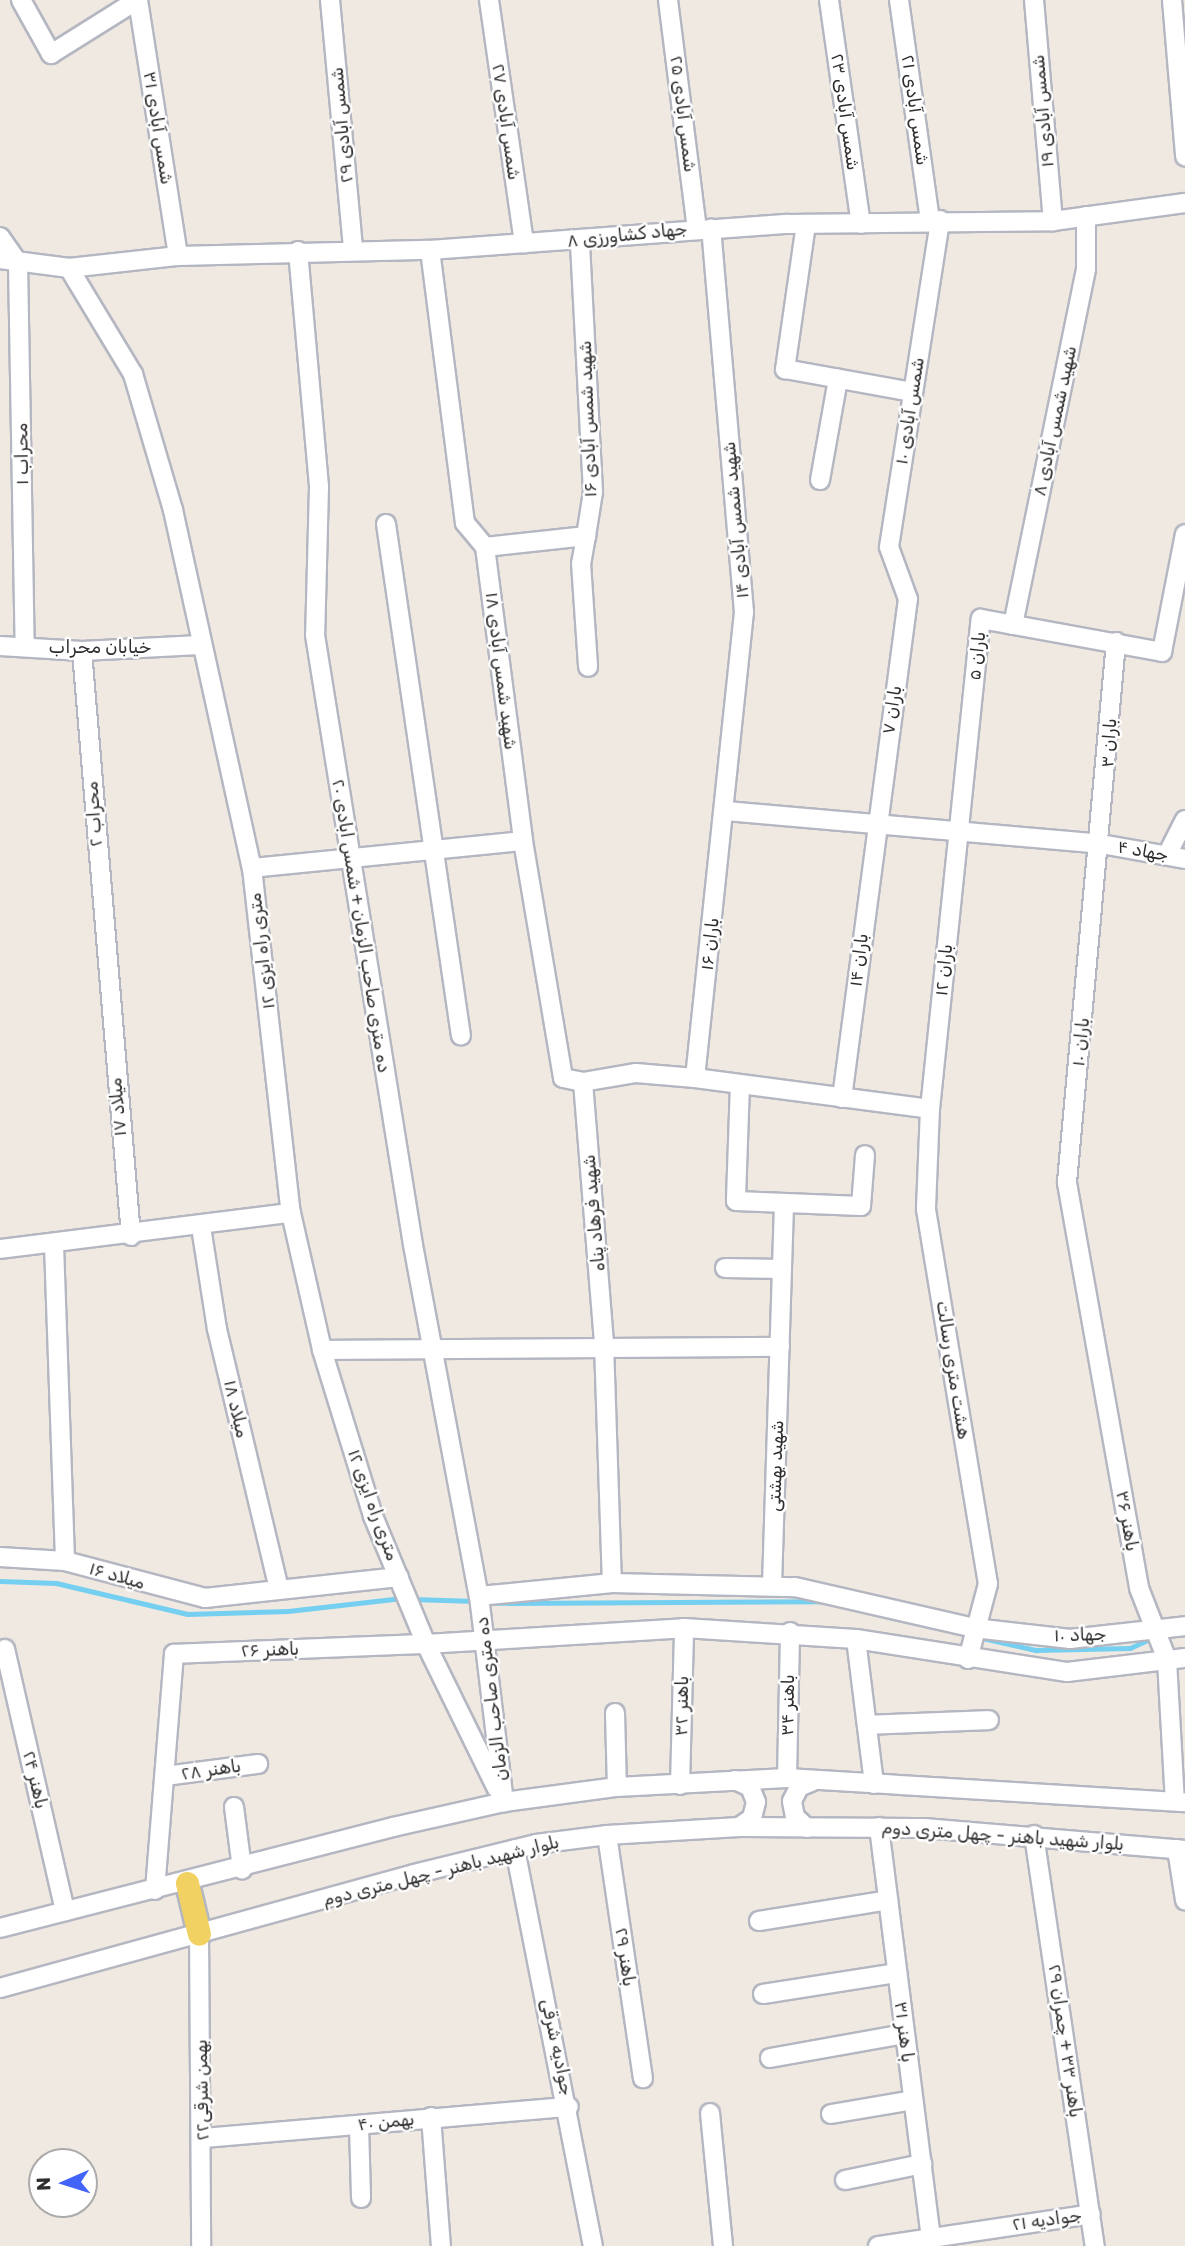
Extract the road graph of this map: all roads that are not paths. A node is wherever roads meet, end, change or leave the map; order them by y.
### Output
1 (21, 0) edge
2 (138, 0) edge
3 (330, 0) edge
4 (489, 0) edge
5 (668, 0) edge
6 (829, 0) edge
7 (899, 0) edge
8 (1034, 0) edge
9 (1172, 0) edge
10 (1185, 156) edge
11 (1185, 202) edge
12 (1086, 216) junction
13 (935, 220) junction
14 (1053, 221) junction
15 (806, 224) junction
16 (861, 224) junction
17 (704, 228) junction
18 (0, 237) edge
19 (580, 241) junction
20 (524, 243) junction
21 (354, 250) junction
22 (430, 250) junction
23 (298, 251) junction
24 (178, 256) junction
25 (0, 259) edge
26 (18, 263) junction
27 (69, 268) junction
28 (838, 379) junction
29 (913, 392) junction
30 (820, 480) dead end
31 (386, 524) dead end
32 (1185, 534) edge
33 (586, 536) junction
34 (485, 547) junction
35 (908, 599) joint
36 (1013, 625) junction
37 (1116, 642) junction
38 (200, 645) junction
39 (0, 646) edge
40 (25, 646) junction
41 (82, 651) junction
42 (589, 667) dead end
43 (726, 811) junction
44 (1185, 820) edge
45 (875, 822) junction
46 (959, 830) junction
47 (523, 841) junction
48 (1101, 844) junction
49 (435, 848) junction
50 (1177, 856) edge
51 (348, 857) junction
52 (252, 868) junction
53 (106, 977) joint
54 (461, 1036) dead end
55 (695, 1078) junction
56 (583, 1082) junction
57 (740, 1084) junction
58 (842, 1098) junction
59 (930, 1109) junction
60 (865, 1155) dead end
61 (784, 1203) junction
62 (290, 1213) junction
63 (201, 1227) junction
64 (131, 1236) junction
65 (1075, 1239) joint
66 (54, 1245) junction
67 (0, 1249) edge
68 (724, 1268) dead end
69 (782, 1269) junction
70 (604, 1344) junction
71 (431, 1346) junction
72 (780, 1346) junction
73 (322, 1350) junction
74 (0, 1557) edge
75 (65, 1561) junction
76 (402, 1581) junction
77 (612, 1583) junction
78 (772, 1587) junction
79 (279, 1590) junction
80 (479, 1597) junction
81 (1185, 1626) edge
82 (684, 1628) junction
83 (974, 1628) junction
84 (1154, 1630) junction
85 (790, 1632) junction
86 (856, 1639) junction
87 (486, 1641) junction
88 (426, 1644) junction
89 (5, 1649) dead end
90 (968, 1659) junction
91 (1176, 1659) edge
92 (615, 1713) dead end
93 (989, 1720) dead end
94 (867, 1725) junction
95 (258, 1764) dead end
96 (165, 1776) junction
97 (787, 1778) junction
98 (735, 1780) junction
99 (813, 1781) junction
100 (680, 1784) junction
101 (874, 1784) junction
102 (618, 1787) junction
103 (504, 1802) junction
104 (1180, 1802) edge
105 (234, 1807) dead end
106 (739, 1827) junction
107 (878, 1827) junction
108 (807, 1828) junction
109 (607, 1835) junction
110 (1034, 1835) junction
111 (515, 1849) junction
112 (1181, 1849) edge
113 (242, 1869) junction
114 (187, 1882) junction
115 (155, 1890) junction
116 (888, 1900) junction
117 (1185, 1900) edge
118 (65, 1911) junction
119 (759, 1921) dead end
120 (0, 1928) edge
121 (199, 1934) junction
122 (897, 1973) junction
123 (0, 1988) edge
124 (763, 1994) dead end
125 (905, 2034) junction
126 (770, 2058) dead end
127 (643, 2078) dead end
128 (913, 2100) junction
129 (569, 2107) junction
130 (710, 2113) dead end
131 (831, 2114) dead end
132 (431, 2118) junction
133 (359, 2125) junction
134 (204, 2138) junction
135 (922, 2164) junction
136 (845, 2180) dead end
137 (360, 2199) dead end
138 (1091, 2214) junction
139 (998, 2228) junction
140 (931, 2237) junction
141 (201, 2246) edge
142 (441, 2246) edge
143 (593, 2246) edge
144 (723, 2246) edge
145 (878, 2246) edge
146 (999, 2246) edge
147 (1095, 2246) edge

1 - 2 street
2 - 24 street, شمس آبادی ۳۱
3 - 21 street, شمس آبادی ۲۹
4 - 20 street, شمس آبادی ۲۷
5 - 17 street, شمس آبادی ۲۵
6 - 16 street, شمس آبادی ۲۳
7 - 13 street, شمس آبادی ۲۱
8 - 14 street, شمس آبادی ۱۹
9 - 10 street
11 - 12 street, جهاد کشاورزی ۸
12 - 14 street, جهاد کشاورزی ۸
12 - 36 street, شهید شمس آبادی ۸
13 - 14 street, جهاد کشاورزی ۸
13 - 16 street, جهاد کشاورزی ۸
13 - 29 street, شمس آبادی ۱۰
15 - 16 street, جهاد کشاورزی ۸
15 - 17 street, جهاد کشاورزی ۸
15 - 28 street
17 - 19 street, جهاد کشاورزی ۸
17 - 43 street, شهید شمس آبادی ۱۴
18 - 26 street
19 - 20 street, جهاد کشاورزی ۸
19 - 33 street, شهید شمس آبادی ۱۶
20 - 22 street, جهاد کشاورزی ۸
21 - 22 street, جهاد کشاورزی ۸
21 - 23 street, جهاد کشاورزی ۸
22 - 34 street, شهید شمس آبادی ۱۸
23 - 24 street, جهاد کشاورزی ۸
23 - 51 street, ده متری صاحب الزمان + شمس ابادی ۲۰
24 - 27 street, جهاد کشاورزی ۸
25 - 26 street, جهاد کشاورزی ۸
26 - 27 street, جهاد کشاورزی ۸
26 - 40 street, محراب ۱
27 - 38 street, ۱۲ متری راه ایزی
28 - 29 street
28 - 30 street
29 - 35 street, شمس آبادی ۱۰
31 - 49 street
32 - 37 street, باران ۵
33 - 34 street
33 - 42 street, شهید شمس آبادی ۱۶
34 - 47 street, شهید شمس آبادی ۱۸
35 - 45 street, باران ۷
36 - 37 street, باران ۵
36 - 46 street, باران ۵
37 - 48 street, باران ۳
38 - 41 street, خیابان محراب
38 - 52 street, ۱۲ متری راه ایزی
39 - 40 street, خیابان محراب
40 - 41 street, خیابان محراب
41 - 53 street, محراب ۲
43 - 45 street, جهاد ۴
43 - 55 street, باران ۱۶
44 - 50 street
45 - 46 street, جهاد ۴
45 - 58 street, باران ۱۴
46 - 48 street, جهاد ۴
46 - 59 street, باران ۱۲
47 - 49 street
47 - 56 street, شهید شمس آبادی ۱۸
48 - 50 street, جهاد ۴
48 - 65 street, باران ۱۰
49 - 51 street
49 - 54 street
51 - 52 street
51 - 71 street, ده متری صاحب الزمان + شمس ابادی ۲۰
52 - 62 street, ۱۲ متری راه ایزی
53 - 64 street, میلاد ۱۷
55 - 56 street
55 - 57 street
56 - 70 street, شهید فرهاد پناه
57 - 58 street
57 - 61 street
58 - 59 street
59 - 83 street, هشت متری رسالت
60 - 61 street
61 - 69 street, شهید بهشتی
62 - 63 street
62 - 73 street, ۱۲ متری راه ایزی
63 - 64 street
63 - 79 street, میلاد ۱۸
64 - 66 street
65 - 84 street, باهنر ۳۶
66 - 67 street
66 - 75 street, میلاد ۱۶
68 - 69 street
69 - 72 street, شهید بهشتی
70 - 71 street
70 - 72 street
70 - 77 street, شهید فرهاد پناه
71 - 73 street
71 - 80 street, ده متری صاحب الزمان + شمس ابادی ۲۰
72 - 78 street, شهید بهشتی
73 - 76 street, ۱۲ متری راه ایزی
74 - 75 street
75 - 79 street, میلاد ۱۶
76 - 79 street, میلاد ۱۶
76 - 88 street, ۱۲ متری راه ایزی
77 - 78 street, جهاد ۱۰
77 - 80 street, جهاد ۱۰
78 - 83 street, جهاد ۱۰
80 - 87 street, ده متری صاحب الزمان
81 - 84 street, جهاد ۱۰
82 - 85 street
82 - 87 street
82 - 100 street, باهنر ۳۲
83 - 84 street, جهاد ۱۰
83 - 90 street, هشت متری رسالت
84 - 91 street, باهنر ۳۶
85 - 86 street
85 - 97 street, باهنر ۳۴
86 - 90 street
86 - 94 street
87 - 88 street
87 - 103 street, ده متری صاحب الزمان
88 - 96 street, باهنر ۲۶
88 - 103 street
89 - 118 street, باهنر ۲۴
90 - 91 street
91 - 104 street, باهنر ۳۶
92 - 102 street
93 - 94 street
94 - 101 street
95 - 96 street, باهنر ۲۸
96 - 115 street, باهنر ۲۶
97 - 98 street
97 - 99 street
98 - 100 street
98 - 106 street
99 - 101 street
99 - 108 street
100 - 102 street
101 - 104 street
102 - 103 street
103 - 113 street
105 - 113 street
106 - 108 street, بلوار شهید باهنر - چهل متری دوم
106 - 109 street, بلوار شهید باهنر - چهل متری دوم
107 - 108 street, بلوار شهید باهنر - چهل متری دوم
107 - 110 street, بلوار شهید باهنر - چهل متری دوم
107 - 116 street, با هنر ۳۱
109 - 111 street, بلوار شهید باهنر - چهل متری دوم
109 - 127 street, باهنر ۲۹
110 - 112 street, بلوار شهید باهنر - چهل متری دوم
110 - 138 street, باهنر ۳۳ + چمران ۲۹
111 - 121 street, بلوار شهید باهنر - چهل متری دوم
111 - 129 street, جوادیه شرقی
112 - 117 street
113 - 114 street
114 - 115 street
114 - 121 main road
115 - 118 street
116 - 119 street
116 - 122 street, با هنر ۳۱
118 - 120 street
121 - 123 street, بلوار شهید باهنر - چهل متری دوم
121 - 134 street, ۲۲بهمن شرقی
122 - 124 street
122 - 125 street, با هنر ۳۱
125 - 126 street
125 - 128 street, با هنر ۳۱
128 - 131 street
128 - 135 street, با هنر ۳۱
129 - 132 street, بهمن ۴۰
129 - 143 street, جوادیه شرقی
130 - 144 street
132 - 133 street, بهمن ۴۰
132 - 142 street
133 - 134 street, بهمن ۴۰
133 - 137 street
134 - 141 street, ۲۲بهمن شرقی
135 - 136 street
135 - 140 street, با هنر ۳۱
138 - 139 street, جوادیه ۲۱
138 - 147 street, باهنر ۳۳ + چمران ۲۹
139 - 140 street, جوادیه ۲۱
139 - 146 street
140 - 145 street, جوادیه ۲۱

